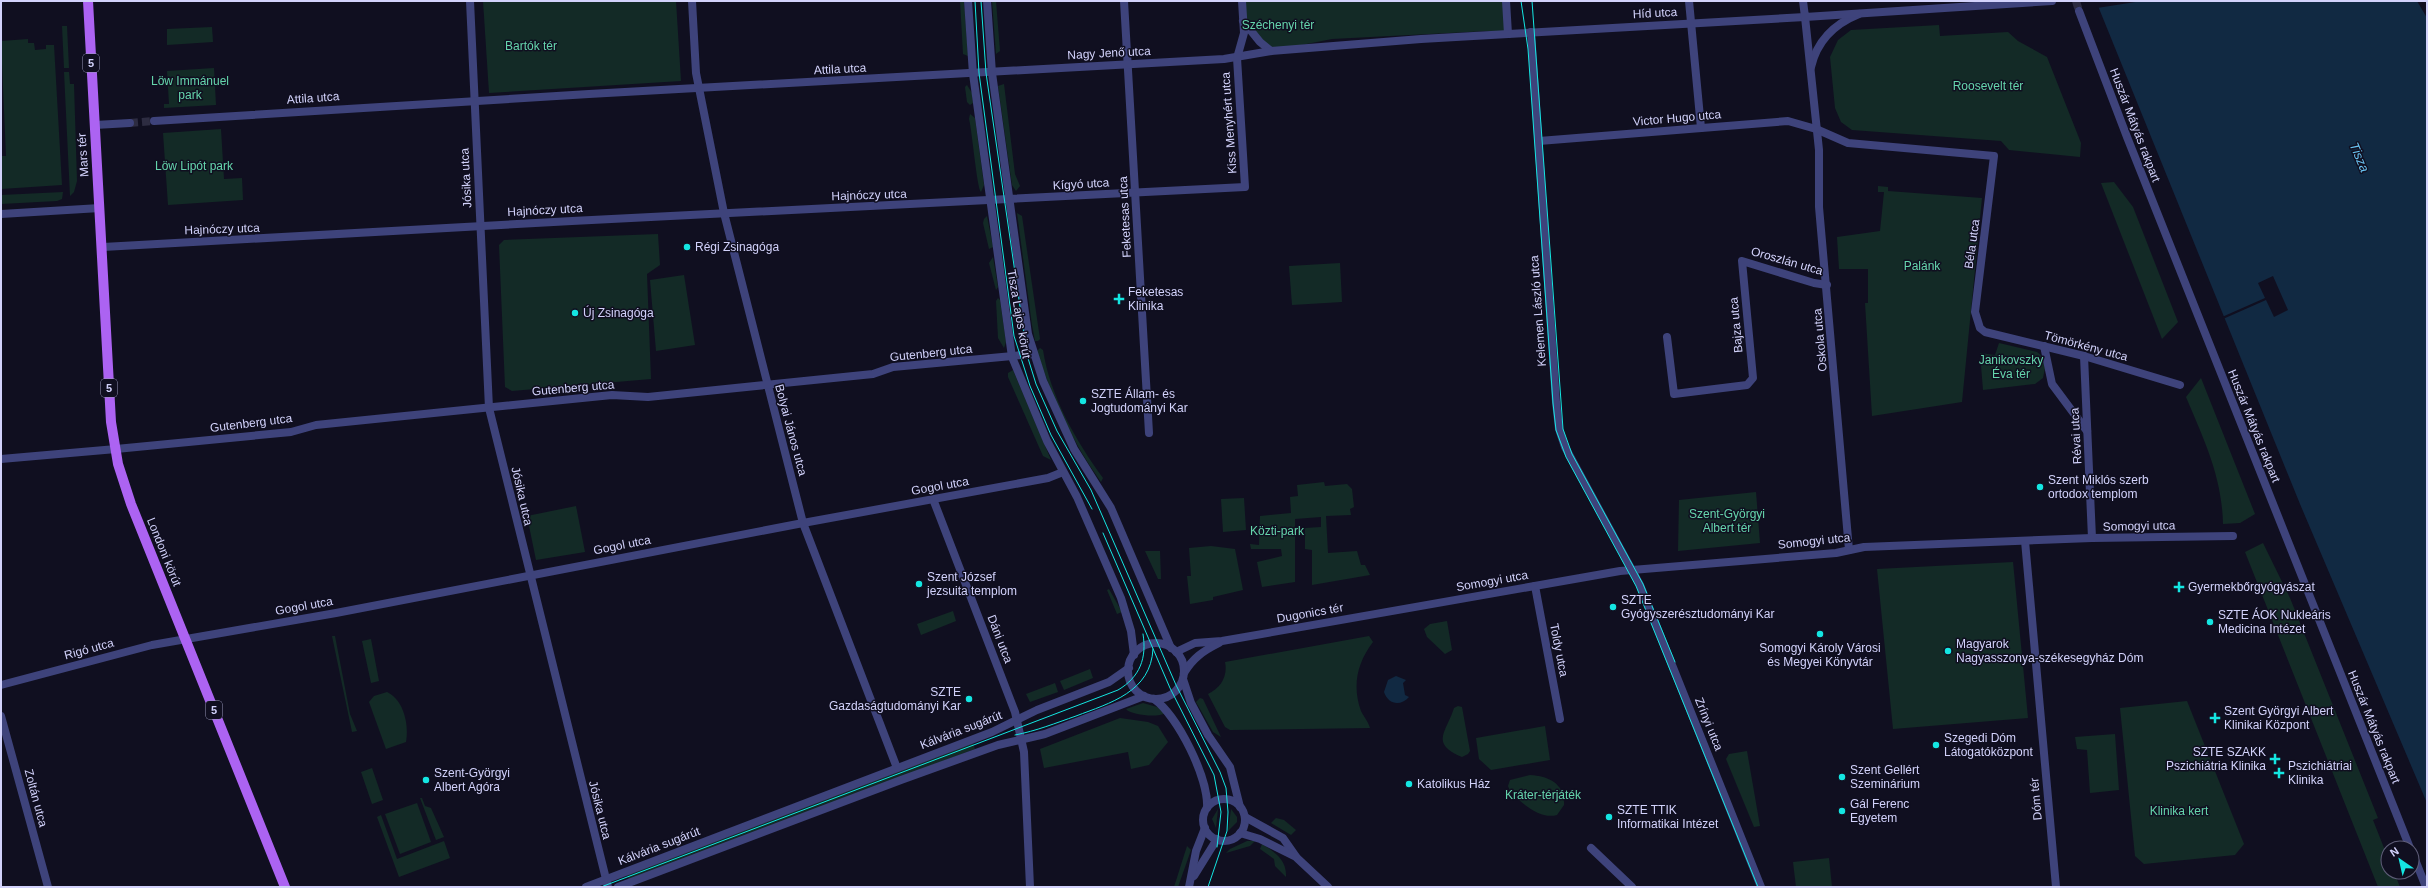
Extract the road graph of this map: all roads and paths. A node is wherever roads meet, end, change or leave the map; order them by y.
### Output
1 (88, 1) edge
2 (470, 1) edge
3 (692, 1) edge
4 (968, 1) edge
5 (987, 1) edge
6 (1124, 1) edge
7 (1242, 1) edge
8 (1506, 1) edge
9 (1689, 1) edge
10 (1804, 1) edge
11 (2052, 1) edge
12 (2079, 11) tunnel mouth
13 (1862, 13) junction
14 (1805, 17) junction
15 (1243, 20) junction
16 (1692, 23) junction
17 (1531, 32) junction
18 (1508, 34) junction
19 (1271, 50) junction
20 (1237, 58) junction
21 (1128, 64) junction
22 (992, 72) junction
23 (1810, 72) junction
24 (983, 73) joint
25 (973, 74) junction
26 (699, 88) junction
27 (475, 101) junction
28 (154, 121) tunnel mouth
29 (130, 123) tunnel mouth
30 (95, 125) junction
31 (1701, 128) junction
32 (1816, 129) junction
33 (1539, 141) junction
34 (1245, 187) joint
35 (1136, 193) junction
36 (1010, 200) junction
37 (990, 202) junction
38 (100, 208) junction
39 (724, 213) junction
40 (1, 214) edge
41 (480, 226) junction
42 (103, 247) junction
43 (1742, 261) joint
44 (1827, 285) junction
45 (1985, 332) joint
46 (1667, 337) dead end
47 (2044, 346) junction
48 (1033, 354) junction
49 (2084, 356) junction
50 (1012, 357) junction
51 (767, 385) junction
52 (2180, 385) dead end
53 (489, 408) junction
54 (2088, 432) junction
55 (1149, 433) dead end
56 (116, 449) junction
57 (1, 459) edge
58 (1063, 472) junction
59 (933, 499) junction
60 (803, 523) junction
61 (2233, 536) dead end
62 (2092, 538) junction
63 (2025, 541) junction
64 (1849, 550) junction
65 (1632, 570) junction
66 (529, 575) junction
67 (1535, 586) junction
68 (1402, 610) joint
69 (184, 639) junction
70 (1222, 641) junction
71 (1173, 650) junction
72 (1134, 656) junction
73 (1129, 668) junction
74 (1183, 676) junction
75 (1, 685) edge
76 (1144, 696) junction
77 (1154, 699) junction
78 (1, 716) edge
79 (1560, 719) dead end
80 (1017, 721) junction
81 (1021, 739) junction
82 (897, 768) junction
83 (1240, 807) junction
84 (1207, 808) junction
85 (1244, 817) junction
86 (1205, 828) junction
87 (1240, 833) junction
88 (1217, 839) junction
89 (2407, 840) edge
90 (1591, 848) dead end
91 (1297, 858) junction
92 (2420, 872) edge
93 (607, 883) edge
94 (1190, 884) edge
95 (48, 887) edge
96 (285, 887) edge
97 (586, 887) edge
98 (618, 887) edge
99 (1030, 887) edge
100 (1328, 887) edge
101 (1632, 887) edge
102 (1761, 887) edge
103 (2056, 887) edge
104 (2426, 887) edge

1 - 30 main road, Mars tér / 5
2 - 27 street
3 - 26 street
4 - 25 street, Tisza Lajos körút
5 - 22 street, Tisza Lajos körút
6 - 21 street, Feketesas utca
7 - 15 street
8 - 18 street
9 - 16 street
10 - 14 street
11 - 13 street, Híd utca
12 - 89 street, Huszár Mátyás rakpart
13 - 14 street, Híd utca
13 - 23 street
14 - 16 street, Híd utca
14 - 23 street
15 - 19 street
15 - 20 street
16 - 17 street, Híd utca
16 - 31 street
17 - 18 street
17 - 33 street, Kelemen László utca
18 - 19 street
19 - 20 street
20 - 21 street, Nagy Jenő utca
20 - 34 street, Kiss Menyhért utca
21 - 22 street, Nagy Jenő utca
21 - 35 street, Feketesas utca
22 - 24 street, Nagy Jenő utca
22 - 36 street, Tisza Lajos körút
23 - 32 street
24 - 25 street, Attila utca
25 - 26 street, Attila utca
25 - 37 street, Tisza Lajos körút
26 - 27 street
26 - 39 street, Bolyai János utca
27 - 28 street, Attila utca
27 - 41 street, Jósika utca
29 - 30 street
30 - 38 main road, Mars tér / 5
31 - 32 street, Victor Hugo utca
31 - 33 street, Victor Hugo utca
32 - 44 street, Oskola utca
32 - 45 street, Béla utca
33 - 65 street, Kelemen László utca
34 - 35 street, Kígyó utca
35 - 36 street, Kígyó utca
35 - 55 street, Feketesas utca
36 - 37 street, Kígyó utca
36 - 48 street, Tisza Lajos körút
37 - 39 street, Hajnóczy utca
37 - 50 street, Tisza Lajos körút
38 - 40 street
38 - 42 main road, Londoni körút / 5
39 - 41 street, Hajnóczy utca
39 - 51 street, Bolyai János utca
41 - 42 street, Hajnóczy utca
41 - 53 street, Jósika utca
42 - 56 main road, Londoni körút / 5
43 - 44 street, Oroszlán utca
43 - 46 street, Bajza utca
44 - 64 street, Oskola utca
45 - 47 street, Tömörkény utca
47 - 49 street, Tömörkény utca
47 - 54 street
48 - 50 street, Gutenberg utca
48 - 71 street, Tisza Lajos körút
49 - 52 street, Tömörkény utca
49 - 54 street, Révai utca
50 - 51 street, Gutenberg utca
50 - 58 street, Tisza Lajos körút
51 - 53 street, Gutenberg utca
51 - 60 street, Bolyai János utca
53 - 56 street, Gutenberg utca
53 - 66 street, Jósika utca
54 - 62 street, Révai utca
56 - 57 street, Gutenberg utca
56 - 69 main road, Londoni körút / 5
58 - 59 street, Gogol utca
58 - 72 street, Tisza Lajos körút
59 - 60 street, Gogol utca
59 - 80 street, Dáni utca
60 - 66 street, Gogol utca
60 - 82 street, Bolyai János utca
61 - 62 street, Somogyi utca
62 - 63 street, Somogyi utca
63 - 64 street, Somogyi utca
63 - 103 street, Dóm tér
64 - 65 street, Somogyi utca
65 - 67 street, Somogyi utca
65 - 102 street, Zrínyi utca
66 - 69 street, Gogol utca
66 - 93 street, Jósika utca
67 - 68 street, Somogyi utca
67 - 79 street, Toldy utca
68 - 70 street, Dugonics tér
69 - 75 street, Rigó utca
69 - 96 main road, Londoni körút / 5
70 - 71 street, Dugonics tér
70 - 74 street, Dugonics tér
71 - 72 street
71 - 74 street
72 - 73 street
73 - 76 street
73 - 80 street
74 - 77 street
74 - 83 street
76 - 77 street
76 - 81 street
77 - 84 street
78 - 95 street, Zoltán utca
80 - 81 street, Kálvária sugárút
80 - 82 street, Kálvária sugárút
81 - 98 street, Kálvária sugárút
81 - 99 street
82 - 93 street, Kálvária sugárút
83 - 84 street
83 - 85 street
84 - 86 street
85 - 87 street
85 - 91 street
86 - 88 street
86 - 94 street
87 - 88 street
87 - 91 street
88 - 94 street
90 - 101 street
91 - 100 street
92 - 104 street
93 - 97 street, Kálvária sugárút

